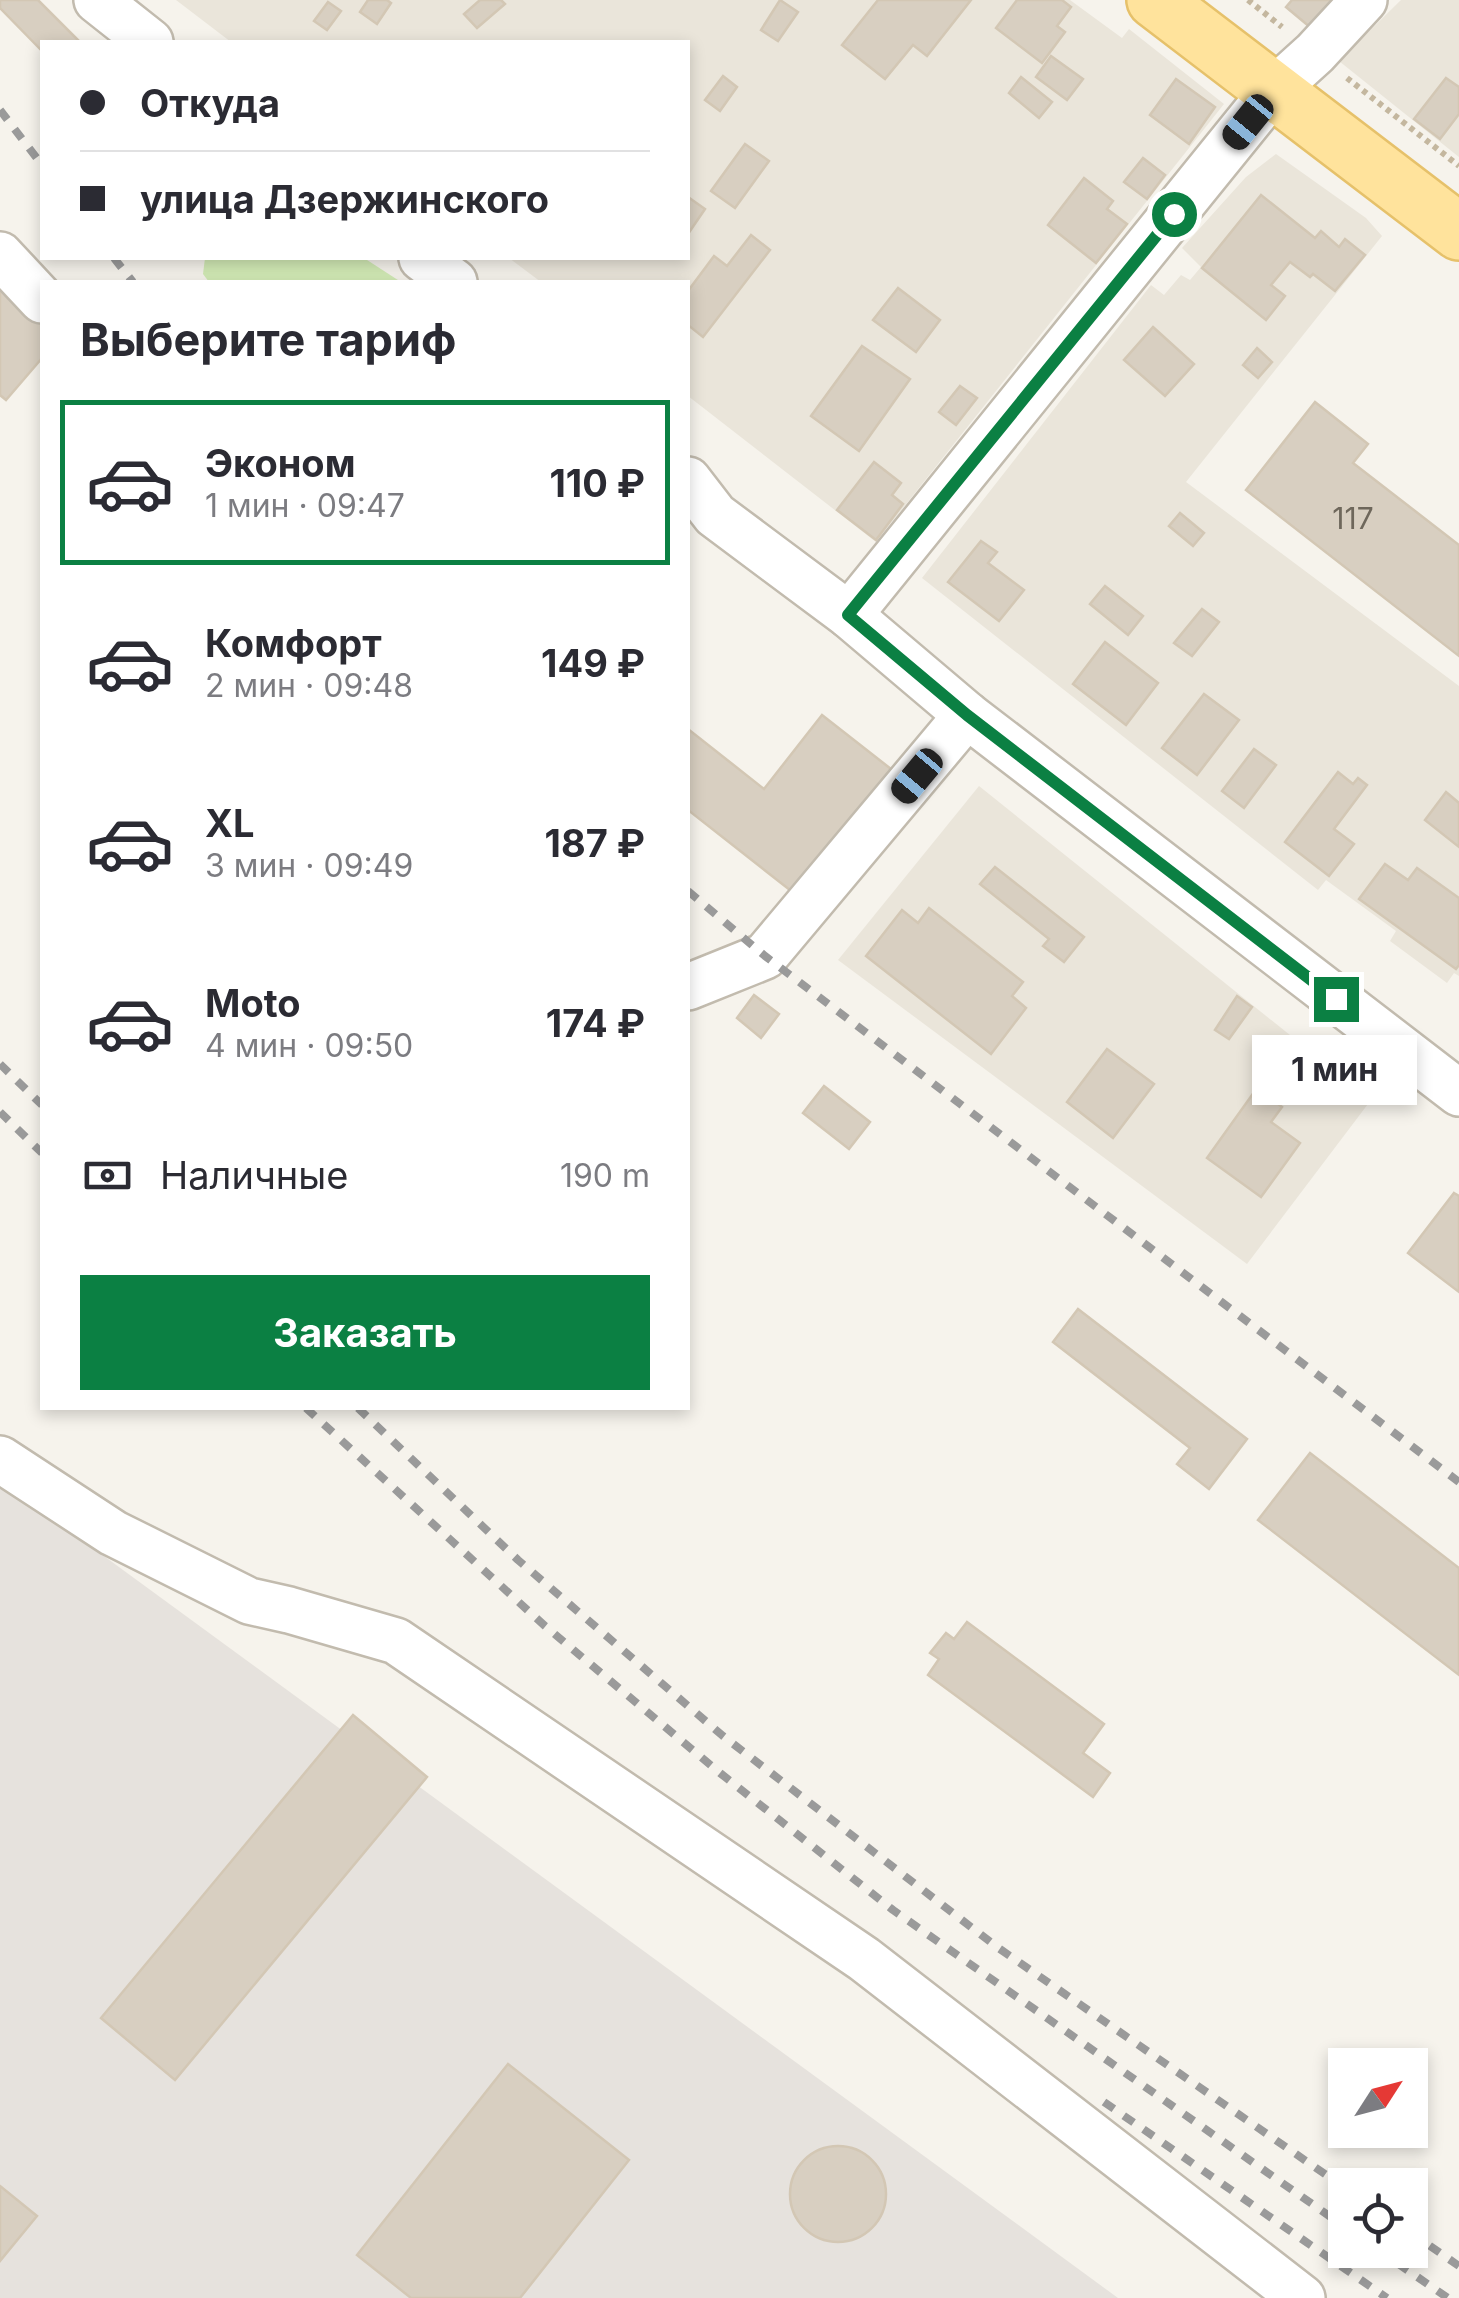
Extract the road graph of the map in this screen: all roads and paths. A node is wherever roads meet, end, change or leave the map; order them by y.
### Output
1 (97, 0) edge
2 (1156, 0) edge
3 (1248, 0) edge
4 (1364, 0) edge
5 (147, 40) edge
6 (1314, 53) junction
7 (1273, 90) junction
8 (1459, 166) edge
9 (1459, 232) edge
10 (0, 256) edge
11 (425, 260) edge
12 (451, 280) edge
13 (40, 298) edge
14 (690, 483) edge
15 (848, 615) junction
16 (967, 715) junction
17 (690, 986) edge
18 (1459, 1093) edge
19 (0, 1459) edge
20 (1302, 2298) edge

1 - 5 street
2 - 7 main road
3 - 6 path
4 - 6 street
6 - 7 street
6 - 8 path
7 - 9 main road
7 - 15 street
10 - 13 street
11 - 12 street
14 - 15 street
15 - 16 street
16 - 17 street
16 - 18 street
19 - 20 street

